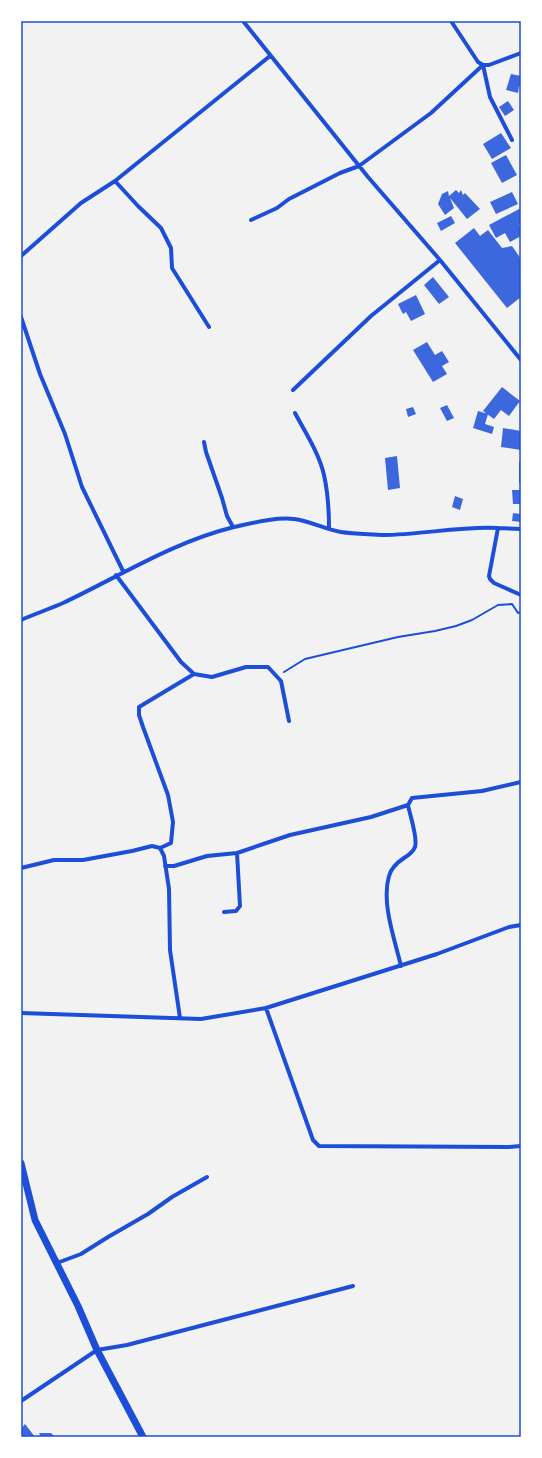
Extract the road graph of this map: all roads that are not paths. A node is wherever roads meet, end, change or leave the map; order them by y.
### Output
1 (243, 21) edge
2 (451, 21) edge
3 (521, 53) edge
4 (270, 56) junction
5 (483, 65) junction
6 (512, 140) dead end
7 (359, 166) junction
8 (115, 181) junction
9 (251, 220) dead end
10 (21, 256) edge
11 (440, 260) junction
12 (21, 317) edge
13 (209, 327) dead end
14 (521, 360) edge
15 (293, 390) dead end
16 (295, 413) dead end
17 (204, 442) dead end
18 (233, 527) junction
19 (328, 528) junction
20 (498, 528) junction
21 (521, 529) edge
22 (124, 571) junction
23 (116, 575) junction
24 (521, 595) edge
25 (21, 620) edge
26 (194, 674) junction
27 (289, 721) dead end
28 (521, 782) edge
29 (408, 805) junction
30 (160, 848) junction
31 (237, 853) junction
32 (165, 866) junction
33 (21, 868) edge
34 (224, 912) dead end
35 (521, 924) edge
36 (401, 966) junction
37 (266, 1008) junction
38 (21, 1013) edge
39 (180, 1018) junction
40 (521, 1146) edge
41 (21, 1163) edge
42 (207, 1177) dead end
43 (57, 1263) junction
44 (353, 1286) dead end
45 (97, 1350) junction
46 (21, 1401) edge
47 (143, 1437) edge

1 - 4 street
2 - 5 street
3 - 5 street
4 - 7 street
4 - 8 street
5 - 6 street
5 - 7 street
7 - 9 street
7 - 11 street
8 - 10 street
8 - 13 street
11 - 14 street
11 - 15 street
12 - 22 street
16 - 19 street
17 - 18 street
18 - 19 street
18 - 22 street
19 - 20 street
20 - 21 street
20 - 24 street
22 - 23 street
23 - 25 street
23 - 26 street
26 - 27 street
26 - 30 street
28 - 29 street
29 - 31 street
29 - 36 street
30 - 32 street
30 - 33 street
31 - 32 street
31 - 34 street
32 - 39 street
35 - 36 street
36 - 37 street
37 - 39 street
37 - 40 street
38 - 39 street
41 - 43 street
42 - 43 street
43 - 45 street
44 - 45 street
45 - 46 street
45 - 47 street

